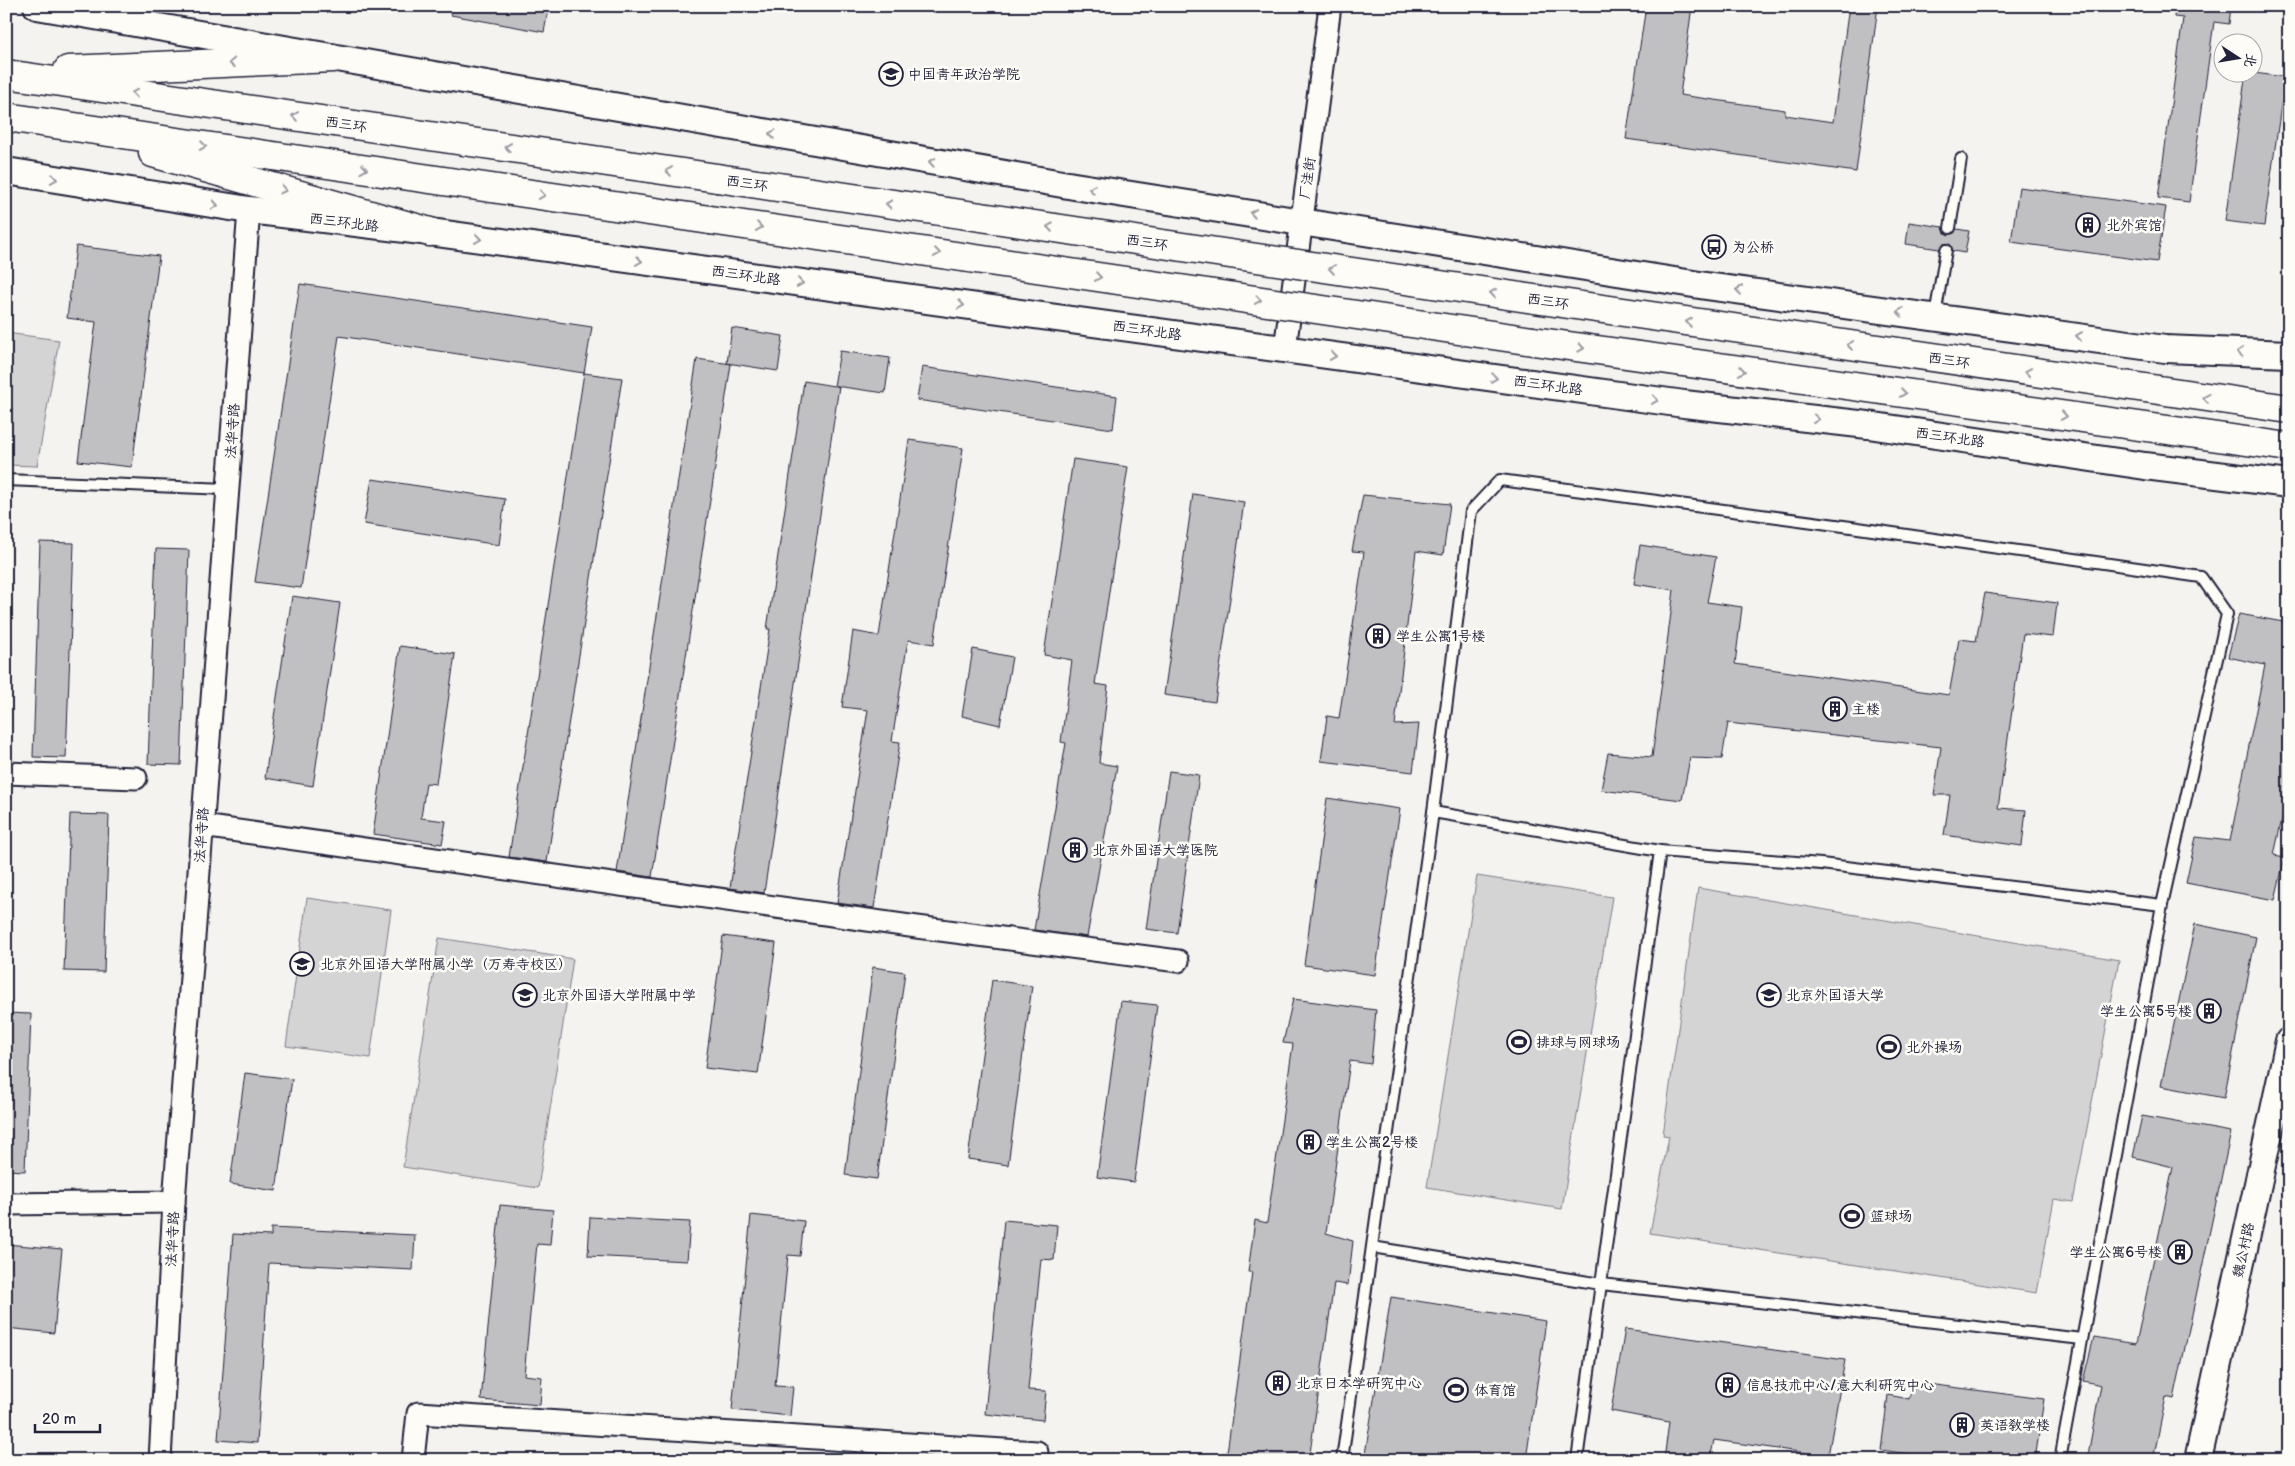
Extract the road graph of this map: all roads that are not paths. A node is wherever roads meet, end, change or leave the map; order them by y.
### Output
1 (37, 6) edge
2 (1330, 6) edge
3 (334, 58) junction
4 (6, 73) edge
5 (6, 117) edge
6 (51, 124) junction
7 (1962, 159) dead end
8 (6, 171) edge
9 (249, 210) junction
10 (1301, 220) junction
11 (1950, 228) dead end
12 (430, 232) junction
13 (1946, 250) dead end
14 (1935, 316) junction
15 (1285, 349) junction
16 (2289, 354) edge
17 (2289, 409) edge
18 (2289, 447) edge
19 (6, 480) edge
20 (2289, 484) edge
21 (227, 489) junction
22 (6, 774) edge
23 (136, 778) dead end
24 (1433, 812) junction
25 (202, 826) junction
26 (1660, 852) junction
27 (2162, 905) junction
28 (1178, 961) dead end
29 (2289, 1041) edge
30 (174, 1202) junction
31 (6, 1204) edge
32 (1372, 1247) junction
33 (1600, 1284) junction
34 (2082, 1339) junction
35 (1037, 1452) dead end
36 (160, 1460) edge
37 (413, 1460) edge
38 (1342, 1460) edge
39 (1577, 1460) edge
40 (2060, 1460) edge
41 (2198, 1460) edge

1 - 3 street
2 - 10 street, 厂洼街
3 -> 4 highway
10 -> 3 street
17 -> 4 highway, 西三环, bridge
5 - 6 highway
6 -> 12 highway
6 -> 18 highway, bridge
7 - 11 lane
8 -> 9 street, 西三环北路
9 - 12 street, 西三环北路
9 - 21 street, 法华寺路
14 -> 10 street
10 - 15 street, 厂洼街
12 -> 15 street, 西三环北路
13 - 14 lane
16 -> 14 street
15 -> 20 street, 西三环北路
19 - 21 lane
21 - 25 street, 法华寺路
22 - 23 street
24 - 26 lane
24 - 27 lane
24 - 32 lane
25 - 28 street
25 - 30 street, 法华寺路
26 - 27 lane
26 - 33 lane
27 - 34 lane
29 - 41 street, 魏公村路
30 - 31 street
30 - 36 street, 法华寺路
32 - 33 lane
32 - 38 lane
33 - 34 lane
33 - 39 lane
34 - 40 lane
35 - 37 street

